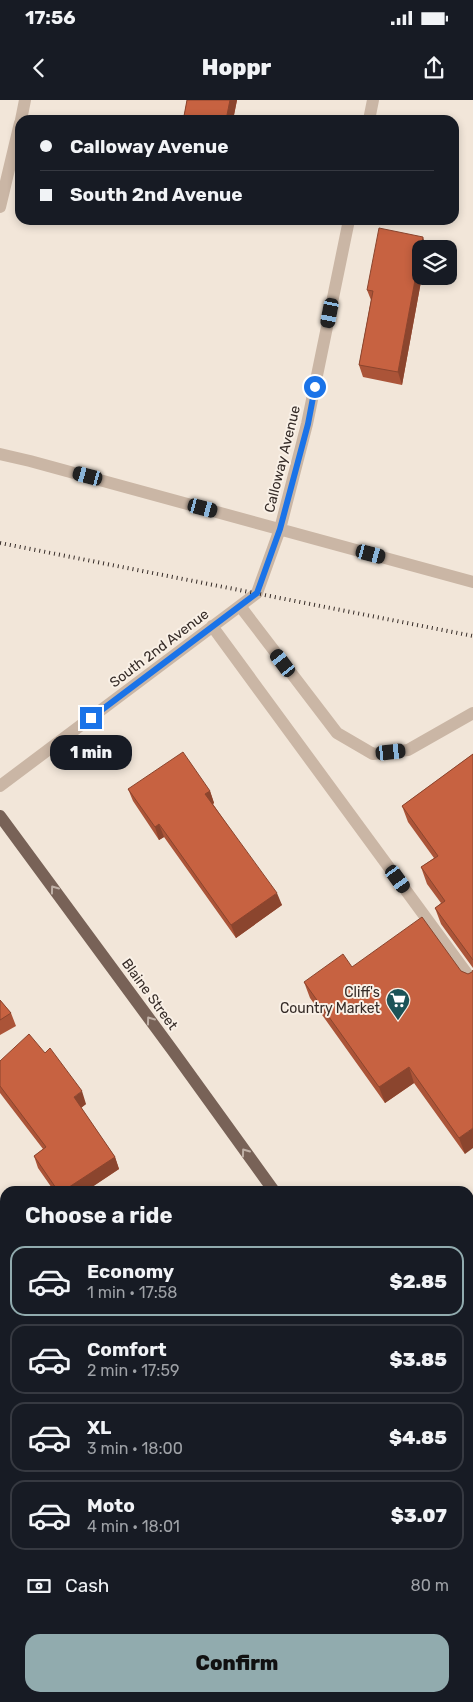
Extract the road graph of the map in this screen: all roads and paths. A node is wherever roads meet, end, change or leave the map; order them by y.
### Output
1 (25, 100) edge
2 (373, 100) edge
3 (21, 115) edge
4 (370, 115) edge
5 (15, 142) edge
6 (0, 207) edge
7 (347, 225) edge
8 (0, 454) edge
9 (280, 529) junction
10 (473, 582) edge
11 (240, 606) junction
12 (212, 626) junction
13 (473, 713) edge
14 (0, 786) edge
15 (0, 816) edge
16 (473, 982) edge
17 (270, 1186) edge

1 - 3 street
2 - 4 street
5 - 6 street
7 - 9 street, Calloway Avenue
8 - 9 street
9 - 10 street
9 - 11 street, South 2nd Avenue
11 - 12 street, South 2nd Avenue
11 - 13 street
12 - 14 street, South 2nd Avenue
12 - 16 street
17 -> 15 main road, Blaine Street

